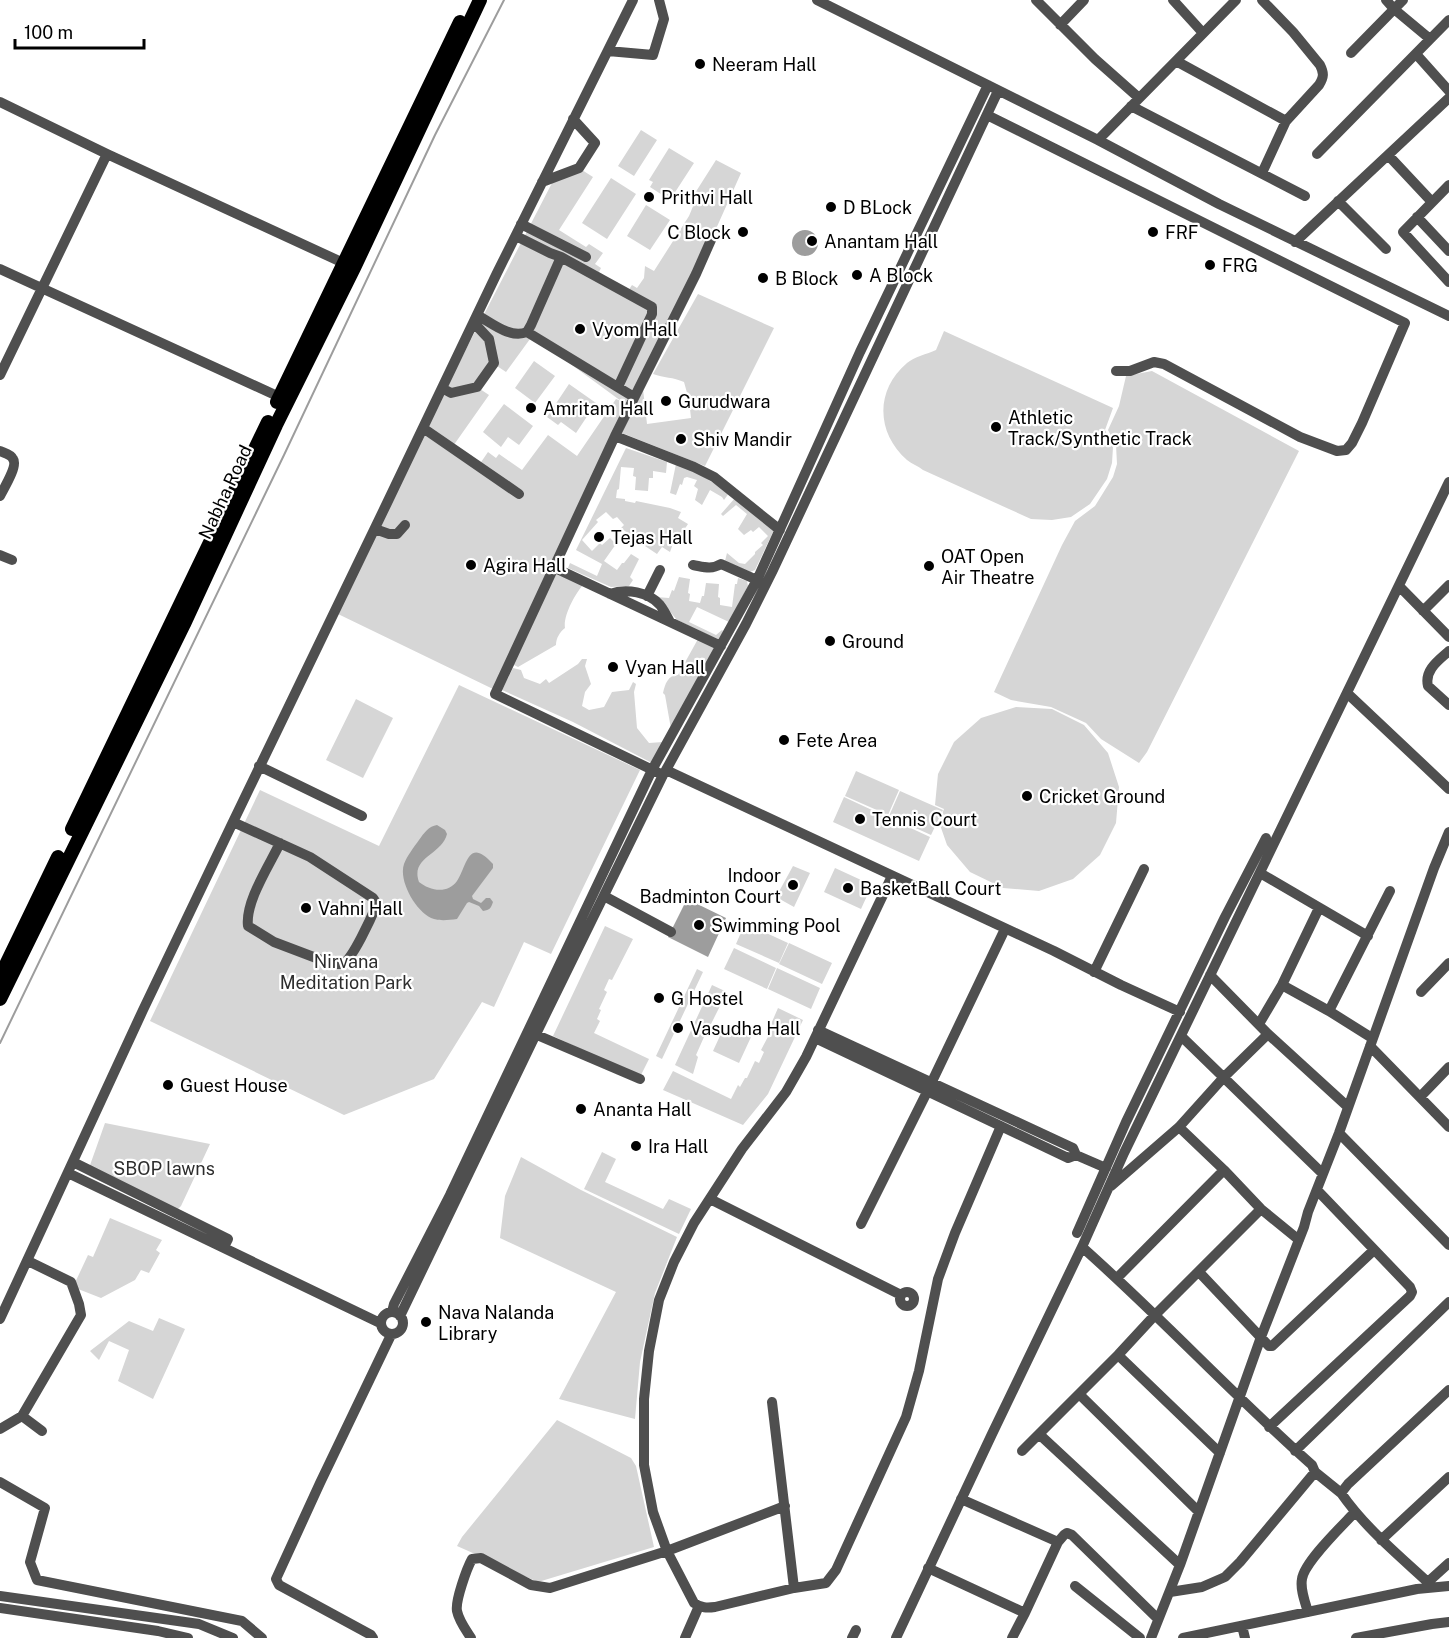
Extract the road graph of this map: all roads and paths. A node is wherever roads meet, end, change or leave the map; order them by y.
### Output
1 (471, 0) edge
2 (480, 0) edge
3 (633, 0) edge
4 (659, 0) edge
5 (817, 0) edge
6 (1036, 0) edge
7 (1084, 0) edge
8 (1173, 0) edge
9 (1236, 0) edge
10 (1262, 0) edge
11 (1386, 0) edge
12 (1403, 0) edge
13 (1394, 9) junction
14 (1449, 20) edge
15 (1060, 25) junction
16 (1203, 33) junction
17 (1430, 39) junction
18 (457, 40) junction
19 (608, 51) junction
20 (1351, 52) dead end
21 (1416, 54) junction
22 (1176, 61) junction
23 (993, 88) junction
24 (1449, 91) edge
25 (1139, 98) junction
26 (1449, 98) edge
27 (0, 102) edge
28 (1131, 106) junction
29 (987, 115) junction
30 (573, 119) junction
31 (1286, 121) junction
32 (1098, 140) junction
33 (107, 154) junction
34 (1317, 154) dead end
35 (1388, 155) junction
36 (1262, 173) junction
37 (542, 182) junction
38 (1449, 185) edge
39 (1305, 196) dead end
40 (1338, 201) junction
41 (1432, 202) junction
42 (1417, 217) junction
43 (522, 224) junction
44 (516, 236) junction
45 (711, 240) dead end
46 (1295, 242) junction
47 (1386, 249) dead end
48 (1449, 251) edge
49 (561, 257) junction
50 (586, 257) dead end
51 (349, 266) junction
52 (0, 269) edge
53 (898, 273) junction
54 (1446, 274) edge
55 (910, 279) junction
56 (42, 288) junction
57 (1449, 316) edge
58 (475, 319) junction
59 (527, 332) junction
60 (1116, 371) dead end
61 (0, 375) edge
62 (618, 387) junction
63 (441, 388) junction
64 (634, 397) junction
65 (284, 399) junction
66 (423, 428) junction
67 (615, 436) junction
68 (0, 451) edge
69 (1449, 483) edge
70 (519, 494) dead end
71 (0, 496) edge
72 (792, 515) junction
73 (405, 525) dead end
74 (375, 529) junction
75 (780, 530) junction
76 (0, 555) edge
77 (12, 560) dead end
78 (693, 565) dead end
79 (554, 567) junction
80 (660, 570) dead end
81 (757, 579) junction
82 (1449, 585) edge
83 (1399, 586) junction
84 (610, 594) junction
85 (646, 596) junction
86 (1423, 611) junction
87 (671, 622) junction
88 (1449, 637) edge
89 (721, 646) junction
90 (1449, 651) edge
91 (1347, 693) junction
92 (1449, 705) edge
93 (260, 766) junction
94 (660, 772) junction
95 (1449, 789) edge
96 (362, 816) dead end
97 (233, 822) junction
98 (1448, 835) edge
99 (1266, 838) dead end
100 (280, 843) junction
101 (1444, 861) edge
102 (1144, 869) dead end
103 (1260, 873) junction
104 (892, 876) junction
105 (1390, 891) dead end
106 (604, 896) junction
107 (1320, 908) junction
108 (1005, 929) junction
109 (671, 932) dead end
110 (1368, 936) junction
111 (1449, 963) edge
112 (1094, 972) junction
113 (1210, 975) junction
114 (0, 976) edge
115 (1282, 985) junction
116 (1421, 992) dead end
117 (0, 999) edge
118 (1329, 1011) junction
119 (1180, 1012) junction
120 (1259, 1024) junction
121 (532, 1033) junction
122 (817, 1034) junction
123 (1268, 1034) junction
124 (1180, 1036) junction
125 (1371, 1042) junction
126 (1449, 1067) edge
127 (1224, 1077) junction
128 (639, 1079) dead end
129 (929, 1087) junction
130 (1420, 1097) junction
131 (1348, 1107) junction
132 (1001, 1126) junction
133 (1179, 1127) junction
134 (1449, 1127) edge
135 (1339, 1133) junction
136 (1076, 1155) junction
137 (73, 1162) junction
138 (1106, 1168) junction
139 (1224, 1170) junction
140 (68, 1173) junction
141 (1323, 1174) junction
142 (1107, 1190) junction
143 (1317, 1190) junction
144 (710, 1199) junction
145 (1261, 1209) junction
146 (861, 1224) dead end
147 (1077, 1233) dead end
148 (1299, 1240) junction
149 (226, 1243) junction
150 (1449, 1245) edge
151 (1082, 1246) junction
152 (1374, 1250) junction
153 (28, 1261) junction
154 (1199, 1272) junction
155 (1117, 1278) junction
156 (1449, 1302) edge
157 (931, 1311) junction
158 (396, 1314) junction
159 (1155, 1315) junction
160 (0, 1319) edge
161 (380, 1323) junction
162 (391, 1335) junction
163 (1261, 1337) junction
164 (1118, 1355) junction
165 (1449, 1390) edge
166 (1079, 1394) junction
167 (1239, 1398) junction
168 (772, 1402) dead end
169 (22, 1416) junction
170 (1269, 1427) junction
171 (0, 1429) edge
172 (42, 1431) dead end
173 (1040, 1435) junction
174 (1022, 1451) dead end
175 (1295, 1451) junction
176 (1220, 1453) junction
177 (1315, 1472) junction
178 (1449, 1477) edge
179 (0, 1482) edge
180 (1341, 1493) junction
181 (961, 1499) junction
182 (785, 1506) junction
183 (1198, 1511) junction
184 (1355, 1512) junction
185 (1381, 1540) junction
186 (1058, 1542) junction
187 (667, 1551) junction
188 (1449, 1563) edge
189 (1180, 1565) junction
190 (928, 1568) junction
191 (1431, 1584) junction
192 (1075, 1586) dead end
193 (1449, 1586) edge
194 (794, 1588) junction
195 (1170, 1592) junction
196 (0, 1596) edge
197 (699, 1606) junction
198 (0, 1608) edge
199 (1308, 1612) junction
200 (1025, 1613) junction
201 (1158, 1618) junction
202 (1449, 1622) edge
203 (1242, 1626) junction
204 (188, 1638) edge
205 (233, 1638) edge
206 (262, 1638) edge
207 (373, 1638) edge
208 (471, 1638) edge
209 (685, 1638) edge
210 (896, 1638) edge
211 (1012, 1638) edge
212 (1140, 1638) edge
213 (1151, 1638) edge
214 (1183, 1638) edge
215 (1245, 1638) edge
216 (1356, 1638) edge

1 - 18 main road, Nabha Road
2 - 18 main road, Nabha Road
3 - 19 street
4 - 19 street
5 - 23 street
6 - 15 street
7 - 15 street
8 - 16 street
9 - 16 street
10 - 31 street
11 - 13 street
12 - 13 street
13 - 17 street
13 - 20 street
14 - 17 street
15 - 25 street
16 - 22 street
17 - 21 street
18 - 51 main road, Nabha Road
19 - 30 street
21 - 24 street
21 - 34 street
22 - 25 street
22 - 31 street
23 - 29 street
23 - 32 street
23 - 53 street
25 - 28 street
26 - 35 street
27 - 33 street
28 - 32 street
28 - 36 street
29 - 55 street
29 - 60 street
30 - 37 street
30 - 37 street
31 - 36 street
32 - 46 street
33 - 51 street
33 - 56 street
35 - 40 street
35 - 41 street
36 - 39 street
37 - 43 street
38 - 41 street
40 - 46 street
40 - 47 street
41 - 42 street
42 - 48 street
42 - 54 street
43 - 44 street
43 - 50 street
44 - 49 street
44 - 58 street
45 - 64 street
46 - 57 street
49 - 59 street
49 - 62 street
51 - 65 main road, Nabha Road
52 - 56 street
53 - 55 street
53 - 72 street
55 - 72 street
56 - 61 street
56 - 65 street
58 - 59 street
58 - 63 street
58 - 63 street
59 - 62 street
62 - 64 street
63 - 66 street
64 - 67 street
65 - 114 main road, Nabha Road
65 - 117 main road, Nabha Road
66 - 70 street
66 - 74 street
67 - 75 street
67 - 79 street
68 - 71 street
69 - 83 street
72 - 75 street
72 - 94 street
73 - 74 street
74 - 93 street
75 - 81 street
76 - 77 street
78 - 81 street
79 - 84 street
79 - 94 street
80 - 85 street
81 - 89 street
82 - 86 street
83 - 86 street
83 - 91 street
84 - 85 street
84 - 87 street
85 - 87 street
86 - 88 street
87 - 89 street
89 - 94 street
90 - 92 street
91 - 95 street
91 - 103 street
93 - 96 street
93 - 97 street
94 - 104 street
94 - 106 street
94 - 121 street
97 - 100 street
97 - 137 street
98 - 101 street
99 - 119 street
100 - 100 street
101 - 125 street
102 - 112 street
103 - 107 street
103 - 113 street
104 - 108 street
104 - 122 street
105 - 110 street
106 - 109 street
106 - 121 street
107 - 110 street
107 - 115 street
108 - 112 street
108 - 129 street
110 - 118 street
111 - 116 street
112 - 119 street
113 - 120 street
113 - 124 street
115 - 118 street
115 - 120 street
118 - 125 street
119 - 138 street
120 - 123 street
121 - 128 street
121 - 158 street
122 - 129 street
122 - 144 street
123 - 127 street
123 - 131 street
124 - 127 street
124 - 142 street
125 - 130 street
125 - 131 street
126 - 130 street
127 - 133 street
127 - 141 street
129 - 132 street
129 - 136 street
129 - 146 street
130 - 134 street
131 - 135 street
132 - 136 street
132 - 157 street
133 - 139 street
133 - 142 street
135 - 141 street
135 - 150 street
136 - 138 street
137 - 140 street
137 - 149 street
138 - 147 street
139 - 145 street
139 - 155 street
140 - 149 street
140 - 153 street
141 - 143 street
142 - 151 street
143 - 148 street
143 - 152 street
144 - 157 street
144 - 187 street
145 - 148 street
145 - 154 street
148 - 163 street
149 - 161 street
151 - 155 street
151 - 181 street
152 - 163 street
152 - 170 street
153 - 160 street
153 - 169 street
154 - 159 street
154 - 163 street
155 - 159 street
156 - 175 street
157 - 194 street
158 - 161 street
158 - 162 street
159 - 164 street
159 - 167 street
161 - 162 street
162 - 207 street
163 - 167 street
164 - 166 street
164 - 176 street
165 - 180 street
166 - 173 street
166 - 183 street
167 - 170 street
167 - 176 street
168 - 182 street
169 - 171 street
169 - 172 street
170 - 175 street
173 - 174 street
173 - 189 street
175 - 177 street
176 - 183 street
177 - 180 street
177 - 195 street
178 - 185 street
179 - 206 street
180 - 184 street
181 - 186 street
181 - 190 street
182 - 187 street
182 - 194 street
183 - 189 street
184 - 185 street
184 - 199 street
185 - 191 street
186 - 200 street
186 - 201 street
187 - 197 street
187 - 208 street
188 - 191 street
189 - 195 street
190 - 200 street
190 - 210 street
191 - 193 street
191 - 199 street
192 - 212 street
194 - 197 street
195 - 201 street
196 - 205 street
197 - 209 street
198 - 204 street
199 - 203 street
200 - 211 street
201 - 213 street
202 - 216 street
203 - 214 street
203 - 215 street

